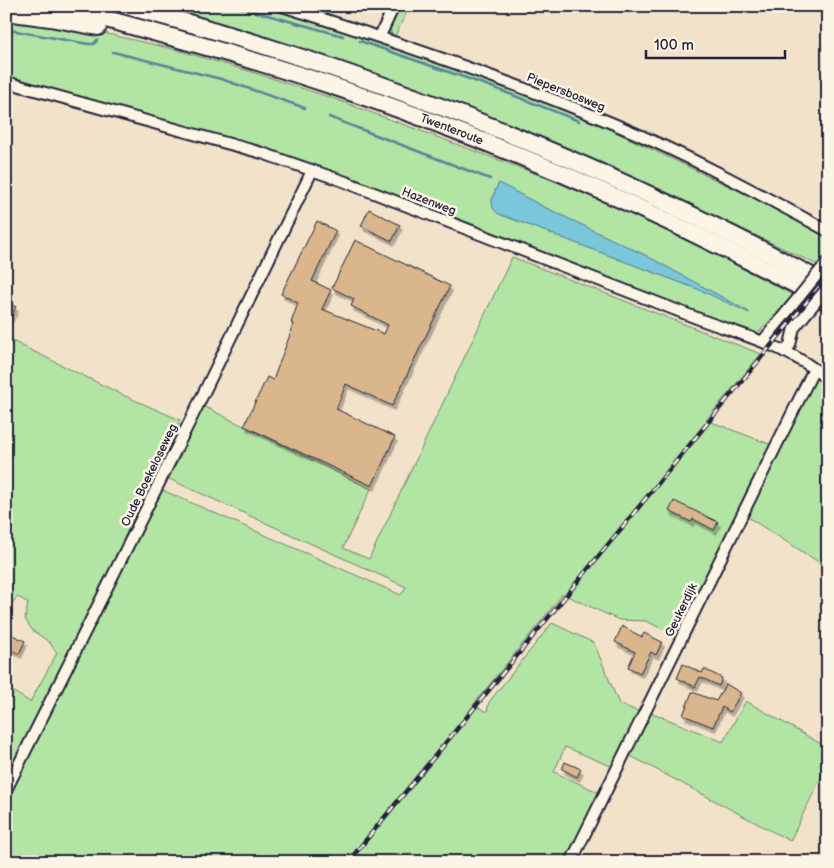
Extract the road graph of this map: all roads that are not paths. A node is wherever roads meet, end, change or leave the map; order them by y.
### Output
1 (59, 6) edge
2 (127, 6) edge
3 (282, 6) edge
4 (394, 6) edge
5 (6, 12) edge
6 (380, 36) junction
7 (197, 44) junction
8 (6, 82) edge
9 (312, 171) junction
10 (828, 232) edge
11 (828, 262) edge
12 (825, 281) edge
13 (820, 304) edge
14 (763, 342) junction
15 (785, 352) junction
16 (814, 369) junction
17 (828, 380) edge
18 (6, 790) edge
19 (571, 862) edge

1 - 7 highway, Twenteroute
2 - 12 highway, Twenteroute
3 - 6 street, Piepersbosweg
4 - 6 street
5 - 7 highway
6 - 10 street, Piepersbosweg
7 - 13 highway, Twenteroute
8 - 9 street, Hazenweg
9 - 14 street, Hazenweg
9 - 18 street, Oude Boekeloseweg
11 - 12 street
12 - 13 street, bridge
12 - 14 street, bridge
13 - 15 street
14 - 15 street, Hazenweg
15 - 16 street, Hazenweg
16 - 17 street, Hazenweg
16 - 19 street, Geukerdijk

